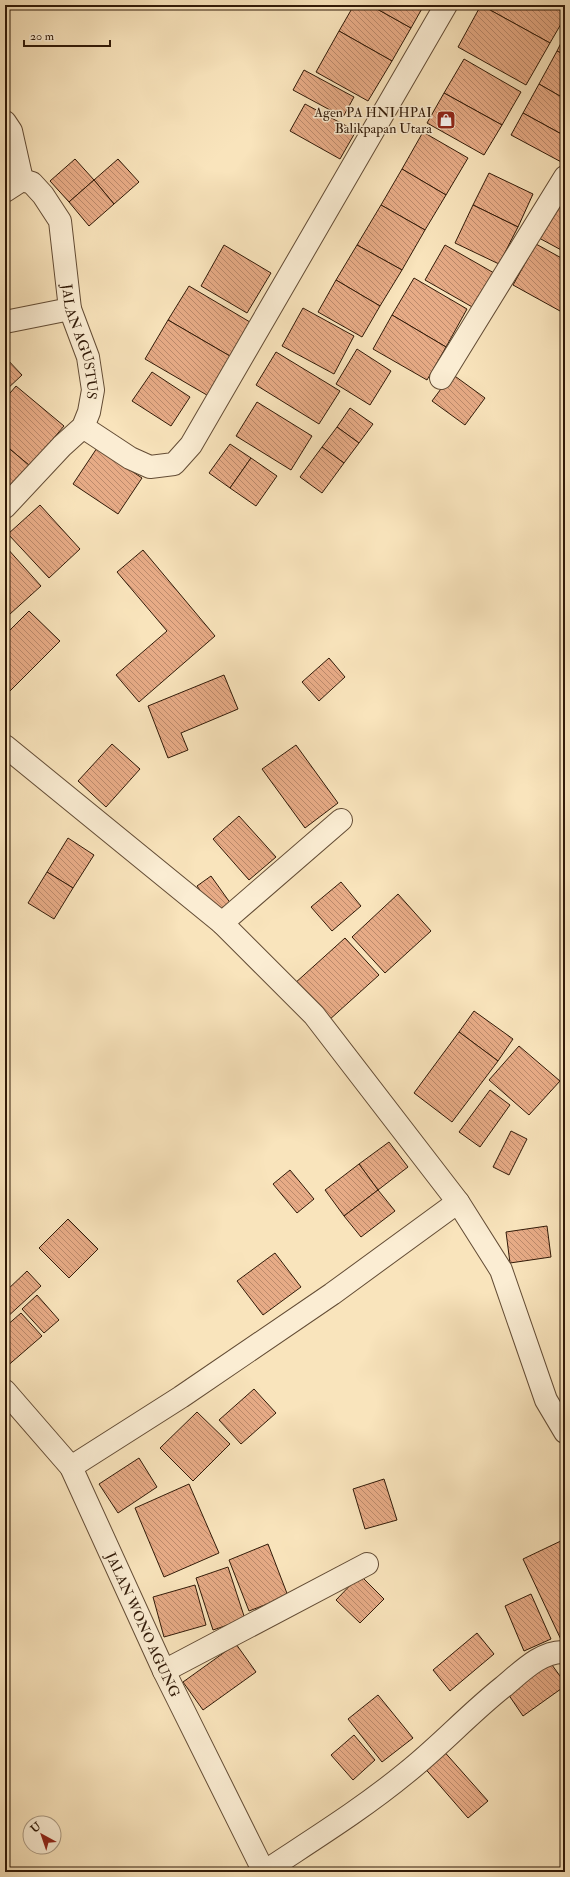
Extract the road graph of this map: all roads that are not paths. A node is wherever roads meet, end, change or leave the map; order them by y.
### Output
1 (446, 5) edge
2 (5, 122) edge
3 (565, 177) edge
4 (13, 185) edge
5 (70, 310) junction
6 (5, 322) edge
7 (441, 378) dead end
8 (83, 427) junction
9 (5, 507) edge
10 (5, 746) edge
11 (341, 820) dead end
12 (222, 923) junction
13 (458, 1202) junction
14 (5, 1391) edge
15 (565, 1432) edge
16 (71, 1467) junction
17 (367, 1564) dead end
18 (565, 1652) edge
19 (164, 1671) junction
20 (264, 1872) edge

1 - 8 street
2 - 4 street
3 - 7 street
4 - 5 street, JALAN AGUSTUS
5 - 6 street
5 - 8 street, JALAN AGUSTUS
8 - 9 street, JALAN AGUSTUS
10 - 12 street
11 - 12 street
12 - 13 street
13 - 15 street
13 - 16 street
14 - 16 street, JALAN WONO AGUNG
16 - 19 street, JALAN WONO AGUNG
17 - 19 street
18 - 20 street
19 - 20 street, JALAN WONO AGUNG

